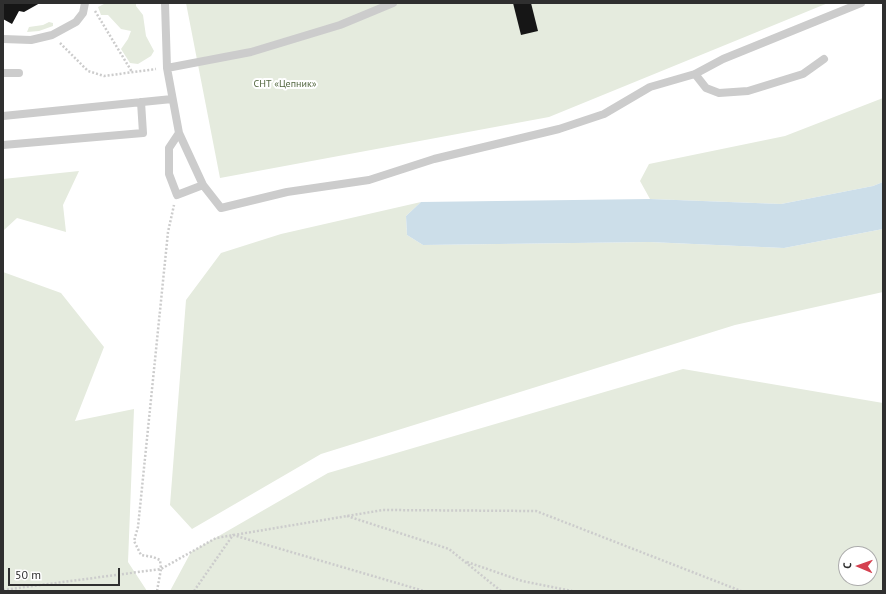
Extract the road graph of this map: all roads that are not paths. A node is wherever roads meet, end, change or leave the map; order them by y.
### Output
1 (165, 3) edge
2 (393, 3) edge
3 (861, 3) edge
4 (88, 5) edge
5 (3, 39) edge
6 (824, 59) dead end
7 (167, 68) junction
8 (3, 73) edge
9 (19, 73) dead end
10 (695, 74) junction
11 (172, 99) junction
12 (141, 102) junction
13 (3, 116) edge
14 (178, 133) junction
15 (3, 145) edge
16 (203, 185) junction

1 - 7 lane
2 - 7 lane
3 - 10 lane
4 - 5 lane
6 - 10 lane
7 - 11 lane
8 - 9 lane
10 - 16 lane
11 - 12 lane
11 - 14 lane
12 - 13 lane
12 - 15 lane
14 - 16 lane
14 - 16 lane

